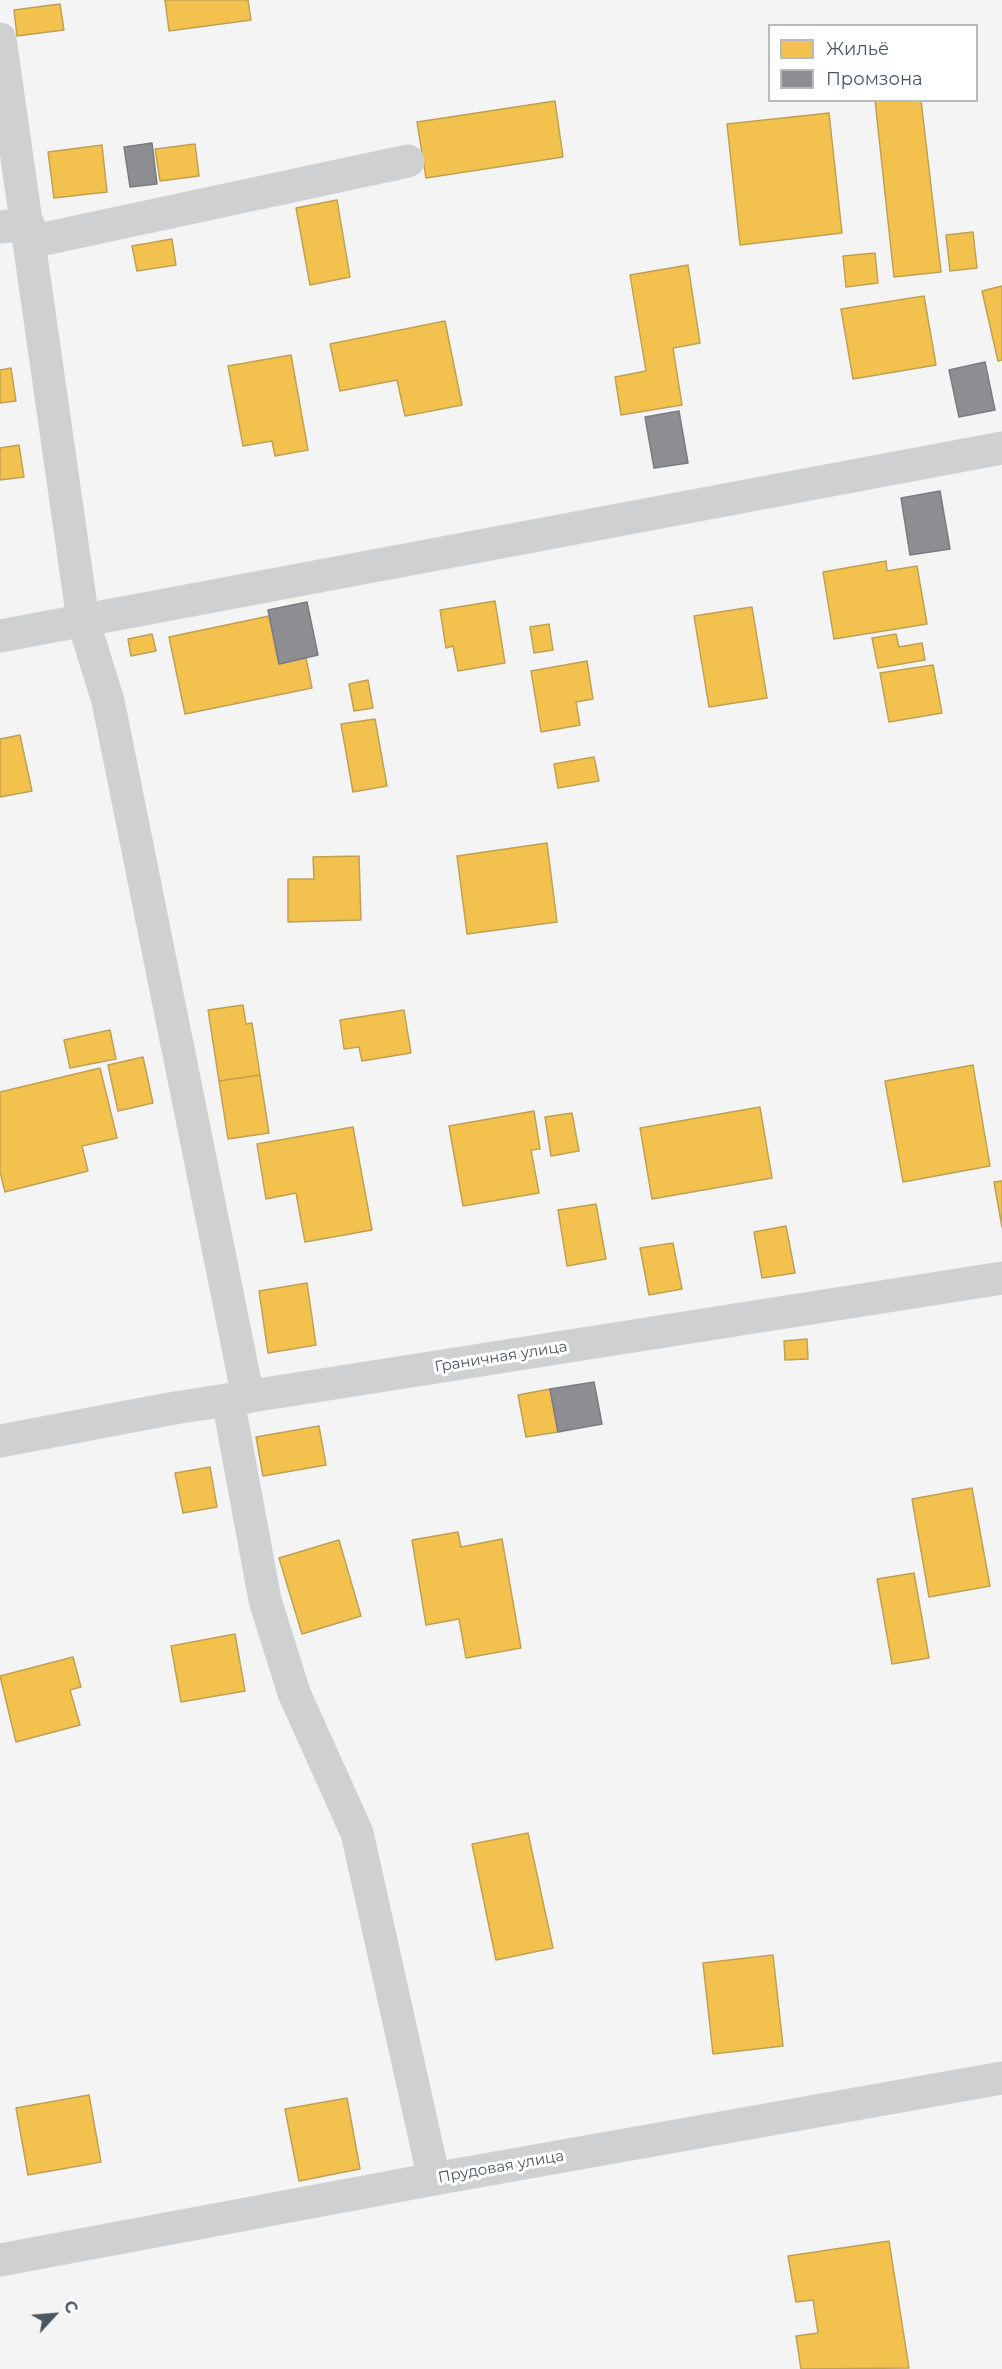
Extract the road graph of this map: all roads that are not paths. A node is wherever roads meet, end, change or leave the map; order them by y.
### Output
1 (0, 39) edge
2 (408, 161) dead end
3 (19, 231) edge
4 (1002, 448) edge
5 (83, 620) junction
6 (0, 636) edge
7 (1002, 1278) edge
8 (238, 1398) junction
9 (0, 1441) edge
10 (1002, 2078) edge
11 (434, 2179) junction
12 (0, 2260) edge

1 - 3 street
2 - 3 street
3 - 5 street
4 - 5 street
5 - 6 street
5 - 8 street
7 - 8 street, Граничная улица
8 - 9 street, Граничная улица
8 - 11 street
10 - 11 street, Прудовая улица
11 - 12 street, Прудовая улица

